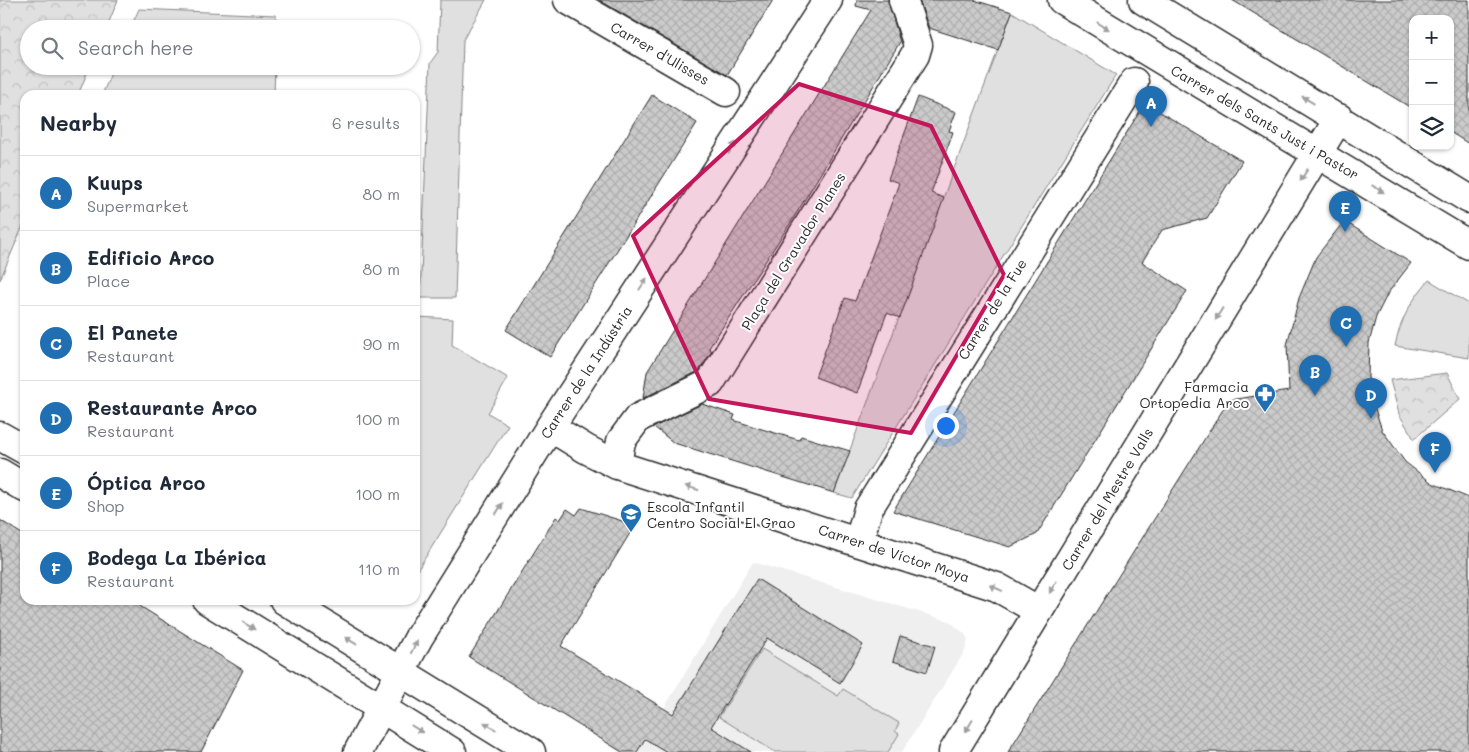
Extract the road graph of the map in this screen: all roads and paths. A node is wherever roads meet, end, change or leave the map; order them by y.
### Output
1 (568, 0) edge
2 (828, 0) edge
3 (903, 0) edge
4 (1062, 0) edge
5 (1143, 0) edge
6 (1134, 82) dead end
7 (726, 92) dead end
8 (1339, 118) junction
9 (1318, 152) junction
10 (1469, 199) edge
11 (1469, 245) edge
12 (550, 427) junction
13 (0, 436) edge
14 (20, 447) edge
15 (617, 465) junction
16 (0, 473) edge
17 (20, 485) edge
18 (859, 541) junction
19 (215, 605) edge
20 (292, 605) edge
21 (1039, 611) junction
22 (401, 672) junction
23 (382, 708) junction
24 (358, 752) edge
25 (452, 752) edge
26 (531, 752) edge
27 (953, 752) edge

1 - 7 street, Carrer d'Ulisses
12 -> 2 street, Carrer de la Indústria
3 - 15 street, Plaça del Gravador Planes
4 -> 9 street, Carrer dels Sants Just i Pastor
8 -> 5 street
6 - 18 street, Carrer de la Fue
8 - 9 street, Carrer del Mestre Valls
8 - 10 street
9 -> 11 street, Carrer dels Sants Just i Pastor
9 -> 21 street, Carrer del Mestre Valls
12 - 15 street, Carrer de Víctor Moya
22 -> 12 street, Carrer de la Indústria
13 - 14 street
18 -> 15 street, Carrer de Víctor Moya
16 - 17 street
21 -> 18 street, Carrer de Víctor Moya
19 -> 23 street
22 -> 20 street
21 -> 27 street, Carrer del Mestre Valls
22 - 23 street, Carrer de la Indústria
26 -> 22 street
23 - 24 street, Carrer de la Indústria
23 -> 25 street

